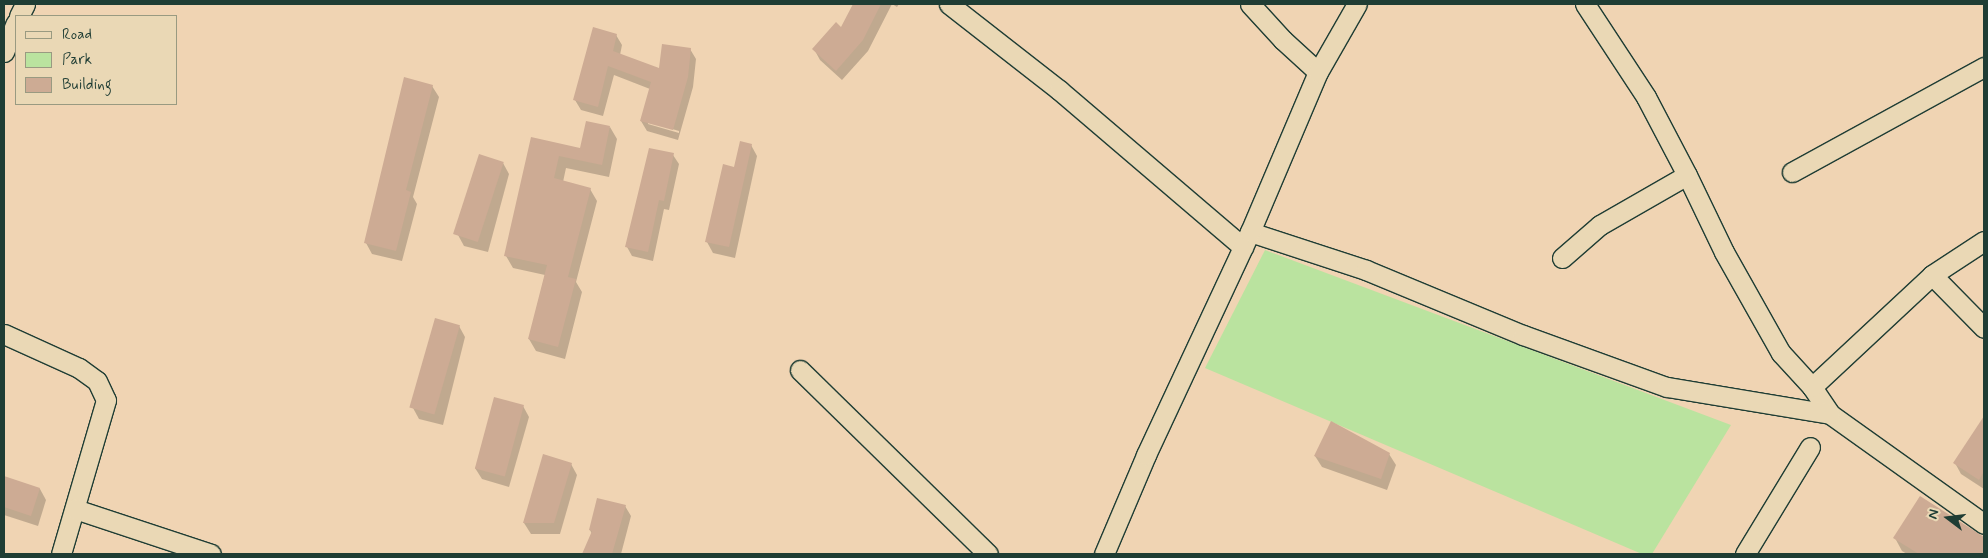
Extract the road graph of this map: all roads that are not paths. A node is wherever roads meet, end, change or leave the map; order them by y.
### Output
1 (949, 4) edge
2 (1250, 4) edge
3 (1357, 4) edge
4 (1585, 4) edge
5 (15, 24) edge
6 (4, 52) edge
7 (1984, 67) edge
8 (1318, 72) junction
9 (1792, 172) dead end
10 (1687, 175) junction
11 (1246, 239) junction
12 (1984, 241) edge
13 (1562, 258) dead end
14 (1932, 275) junction
15 (1984, 328) edge
16 (4, 334) edge
17 (800, 370) dead end
18 (1812, 387) junction
19 (1830, 414) junction
20 (1810, 447) dead end
21 (75, 509) junction
22 (1984, 524) edge
23 (61, 554) edge
24 (211, 554) edge
25 (988, 554) edge
26 (1104, 554) edge
27 (1745, 554) edge

1 - 11 street
2 - 8 street
3 - 8 street
4 - 10 street
5 - 6 street
7 - 9 street
8 - 11 street
10 - 13 street
10 - 18 street
11 - 19 street
11 - 26 street
12 - 14 street
14 - 15 street
14 - 18 street
16 - 21 street
17 - 25 street
18 - 19 street
19 - 22 street
20 - 27 street
21 - 23 street
21 - 24 street

